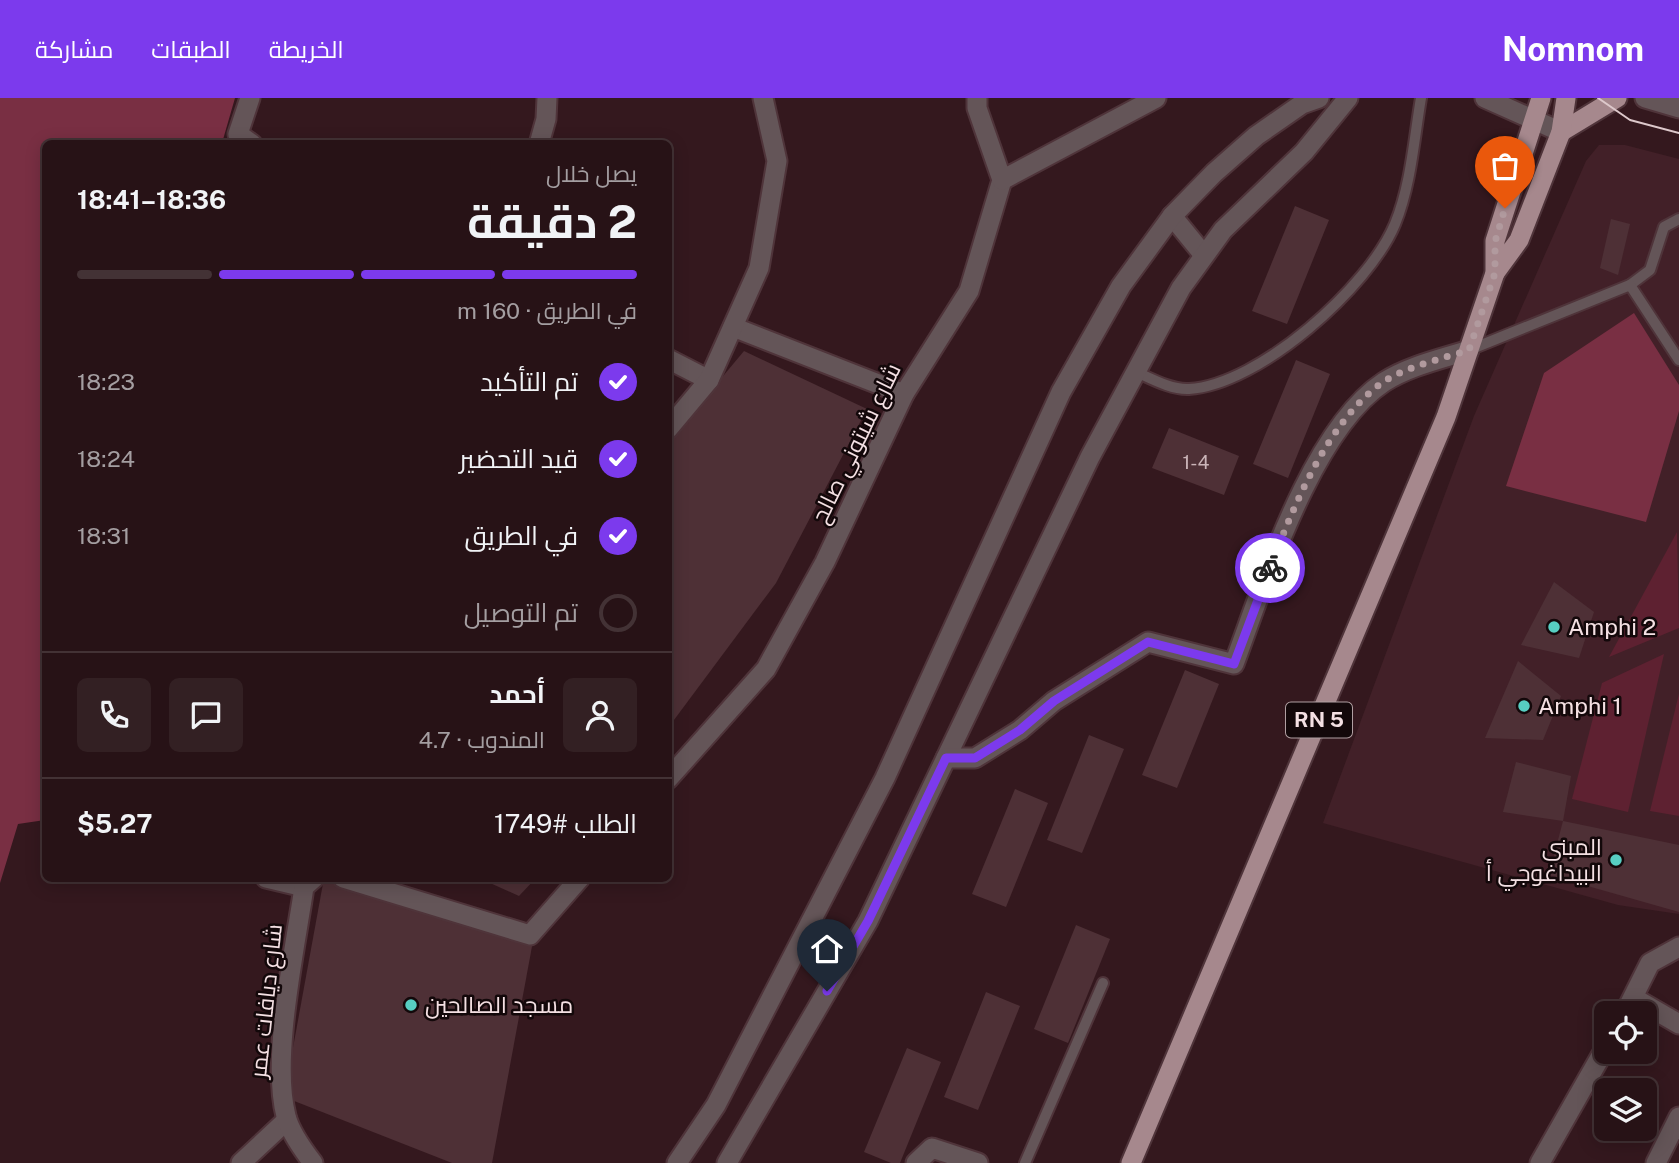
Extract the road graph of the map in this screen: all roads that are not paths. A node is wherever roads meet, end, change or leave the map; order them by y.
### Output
1 (250, 98) edge
2 (547, 98) edge
3 (763, 98) edge
4 (976, 98) edge
5 (1156, 98) edge
6 (1319, 98) edge
7 (1348, 98) edge
8 (1421, 98) edge
9 (1485, 98) edge
10 (1541, 98) edge
11 (1566, 98) edge
12 (1617, 98) edge
13 (1645, 98) edge
14 (1679, 108) edge
15 (1532, 120) junction
16 (1561, 132) junction
17 (246, 140) edge
18 (540, 140) edge
19 (1002, 180) junction
20 (1172, 216) junction
21 (1679, 219) edge
22 (1203, 254) junction
23 (1495, 273) junction
24 (1630, 285) junction
25 (733, 327) junction
26 (1469, 350) junction
27 (1679, 360) edge
28 (672, 361) edge
29 (1134, 371) junction
30 (709, 380) junction
31 (904, 394) junction
32 (672, 424) edge
33 (946, 758) junction
34 (672, 775) edge
35 (356, 882) edge
36 (576, 882) edge
37 (309, 883) edge
38 (1679, 947) edge
39 (1103, 983) dead end
40 (1632, 1001) edge
41 (1657, 1015) edge
42 (1679, 1024) edge
43 (1596, 1064) edge
44 (1679, 1117) edge
45 (287, 1120) junction
46 (241, 1163) edge
47 (313, 1163) edge
48 (677, 1163) edge
49 (727, 1163) edge
50 (916, 1163) edge
51 (978, 1163) edge
52 (1025, 1163) edge
53 (1131, 1163) edge
54 (1540, 1163) edge
55 (1656, 1163) edge

1 - 17 street
2 - 18 street
3 - 25 street
4 - 19 street
5 - 19 street
6 - 20 street
7 - 22 street
8 - 29 lane
9 - 15 street
10 - 15 main road, RN 5
11 - 16 main road, RN 5
12 - 16 main road
13 - 14 street
15 - 16 street
15 - 23 main road, RN 5
16 - 23 main road, RN 5
19 - 31 street, شارع شيتوني صالح
20 - 22 street
20 - 48 street
21 - 24 lane
22 - 29 street
23 - 26 main road, RN 5
24 - 26 lane
24 - 27 lane
25 - 30 street
25 - 31 street
26 - 33 street
26 - 53 main road, RN 5
28 - 30 street
29 - 33 street
30 - 32 street
31 - 34 street, شارع شيتوني صالح
33 - 49 street
35 - 36 street
37 - 45 street, شارع ديافات عمر
38 - 40 street
39 - 52 lane
41 - 42 street
43 - 54 street
44 - 55 street
45 - 46 street
45 - 47 street
50 - 51 street

